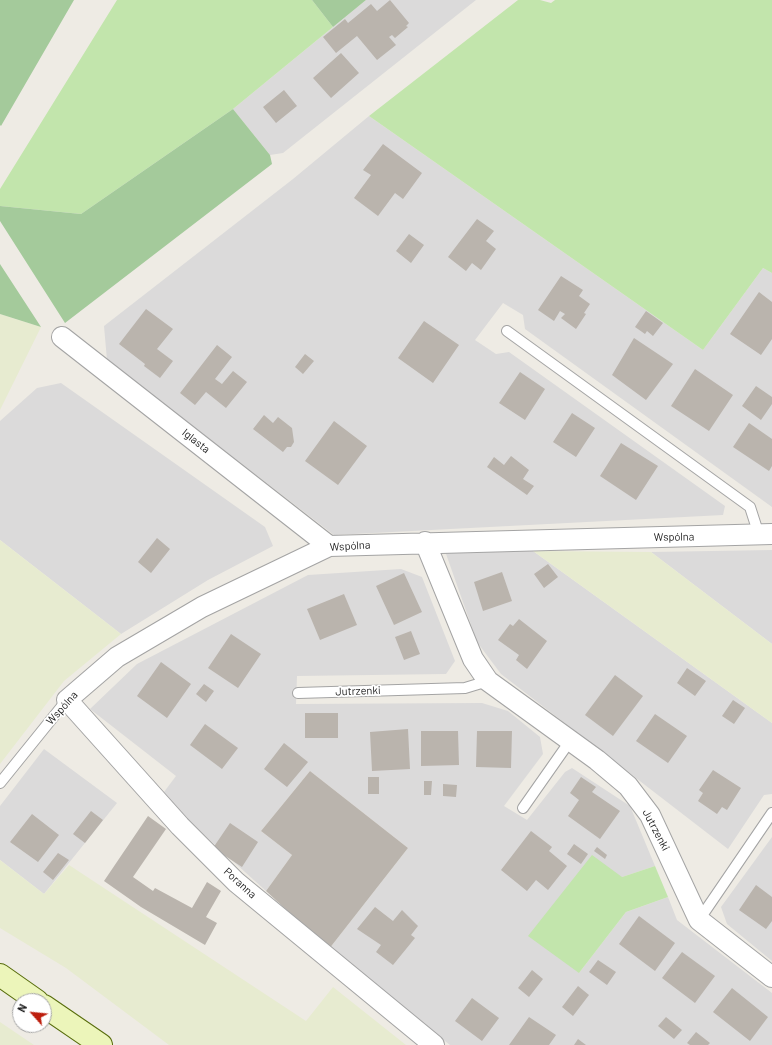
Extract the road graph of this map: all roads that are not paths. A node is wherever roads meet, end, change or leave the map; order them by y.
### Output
1 (507, 331) dead end
2 (62, 337) dead end
3 (766, 535) edge
4 (425, 542) junction
5 (330, 546) junction
6 (488, 681) junction
7 (298, 693) dead end
8 (67, 700) junction
9 (570, 742) junction
10 (0, 783) edge
11 (523, 808) dead end
12 (772, 813) edge
13 (699, 920) junction
14 (0, 975) edge
15 (772, 977) edge
16 (26, 993) edge
17 (52, 1012) edge
18 (100, 1045) edge
19 (434, 1045) edge

1 - 3 lane, Wspólna
2 - 5 street, Iglasta
3 - 4 street, Wspólna
4 - 5 street, Wspólna
4 - 6 street, Jutrzenki
5 - 8 street, Wspólna
6 - 7 lane, Jutrzenki
6 - 9 street, Jutrzenki
8 - 10 lane, Wspólna
8 - 19 street, Poranna
9 - 11 lane
9 - 13 street, Jutrzenki
12 - 13 lane
13 - 15 street, Jutrzenki
14 - 16 main road
17 - 18 main road

